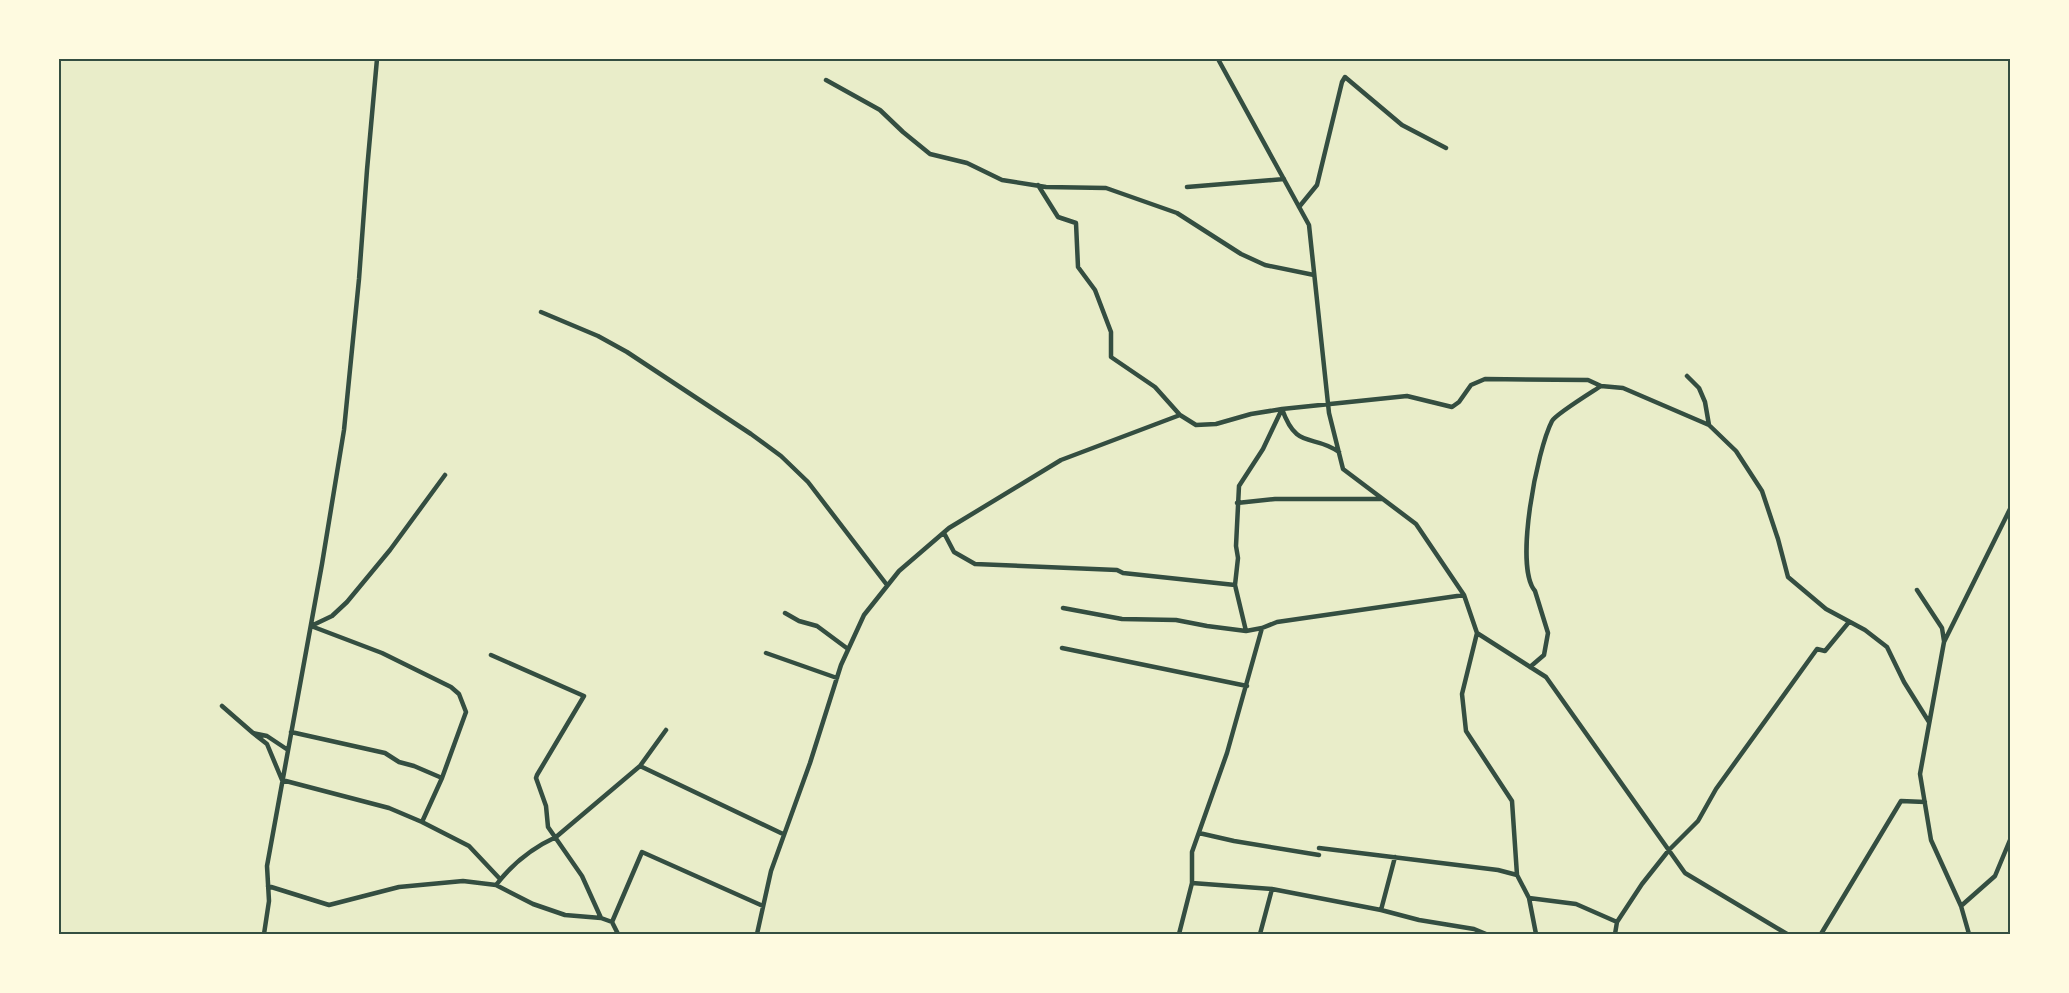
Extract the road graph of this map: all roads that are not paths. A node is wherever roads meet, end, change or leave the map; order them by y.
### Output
1 (377, 59) edge
2 (1218, 59) edge
3 (826, 80) dead end
4 (1446, 148) dead end
5 (1284, 179) junction
6 (1038, 185) junction
7 (1187, 187) dead end
8 (1299, 208) junction
9 (1314, 275) junction
10 (541, 312) dead end
11 (1687, 376) dead end
12 (1602, 386) junction
13 (1328, 404) junction
14 (1282, 409) junction
15 (1180, 415) junction
16 (1709, 425) junction
17 (1339, 452) junction
18 (445, 475) dead end
19 (1383, 498) junction
20 (1237, 503) junction
21 (2010, 509) edge
22 (944, 533) junction
23 (887, 585) junction
24 (1235, 585) junction
25 (1916, 590) dead end
26 (1464, 596) junction
27 (1062, 608) dead end
28 (785, 613) dead end
29 (1849, 622) junction
30 (310, 626) junction
31 (1262, 628) junction
32 (1246, 631) junction
33 (1477, 633) junction
34 (1944, 642) junction
35 (1062, 648) dead end
36 (848, 649) junction
37 (766, 653) dead end
38 (491, 655) dead end
39 (1530, 667) junction
40 (837, 678) junction
41 (1247, 686) junction
42 (222, 706) dead end
43 (1930, 722) junction
44 (666, 730) dead end
45 (291, 732) junction
46 (253, 733) junction
47 (288, 750) junction
48 (640, 766) junction
49 (442, 778) junction
50 (282, 780) junction
51 (1925, 802) junction
52 (422, 822) junction
53 (1199, 833) junction
54 (783, 834) junction
55 (556, 837) junction
56 (2010, 840) edge
57 (1319, 848) dead end
58 (1669, 850) junction
59 (1319, 855) dead end
60 (1395, 857) junction
61 (1518, 875) junction
62 (500, 879) junction
63 (1192, 883) junction
64 (496, 885) junction
65 (268, 886) junction
66 (1272, 889) junction
67 (1529, 898) junction
68 (763, 906) junction
69 (1960, 906) junction
70 (1381, 910) junction
71 (601, 918) junction
72 (612, 922) junction
73 (1617, 922) junction
74 (264, 934) edge
75 (618, 934) edge
76 (757, 934) edge
77 (1180, 934) edge
78 (1260, 934) edge
79 (1486, 934) edge
80 (1536, 934) edge
81 (1615, 934) edge
82 (1786, 934) edge
83 (1822, 934) edge
84 (1969, 934) edge

1 - 30 street
2 - 5 street
3 - 6 street
4 - 8 street
5 - 7 street
5 - 8 street
6 - 9 street
6 - 15 street
8 - 9 street
9 - 13 street
10 - 23 street
11 - 16 street
12 - 13 street
12 - 16 street
12 - 39 street
13 - 14 street
13 - 17 street
14 - 15 street
14 - 17 street
14 - 20 street
15 - 22 street
16 - 29 street
17 - 19 street
18 - 30 street
19 - 20 street
19 - 26 street
20 - 24 street
21 - 34 street
22 - 23 street
22 - 24 street
23 - 36 street
24 - 32 street
25 - 34 street
26 - 31 street
26 - 33 street
27 - 32 street
28 - 36 street
29 - 43 street
29 - 58 street
30 - 45 street
30 - 49 street
31 - 32 street
31 - 41 street
33 - 39 street
33 - 61 street
34 - 43 street
35 - 41 street
36 - 40 street
37 - 40 street
38 - 55 street
39 - 58 street
40 - 54 street
41 - 53 street
42 - 46 street
43 - 51 street
44 - 48 street
45 - 47 street
45 - 49 street
46 - 47 street
46 - 50 street
47 - 50 street
48 - 54 street
48 - 55 street
49 - 52 street
50 - 52 street
50 - 65 street
51 - 69 street
51 - 83 street
52 - 62 street
53 - 59 street
53 - 63 street
54 - 68 street
55 - 62 street
55 - 71 street
56 - 69 street
57 - 60 street
58 - 73 street
58 - 82 street
60 - 61 street
60 - 70 street
61 - 67 street
62 - 64 street
63 - 66 street
63 - 77 street
64 - 65 street
64 - 71 street
65 - 74 street
66 - 70 street
66 - 78 street
67 - 73 street
67 - 80 street
68 - 72 street
68 - 76 street
69 - 84 street
70 - 79 street
71 - 72 street
72 - 75 street
73 - 81 street

